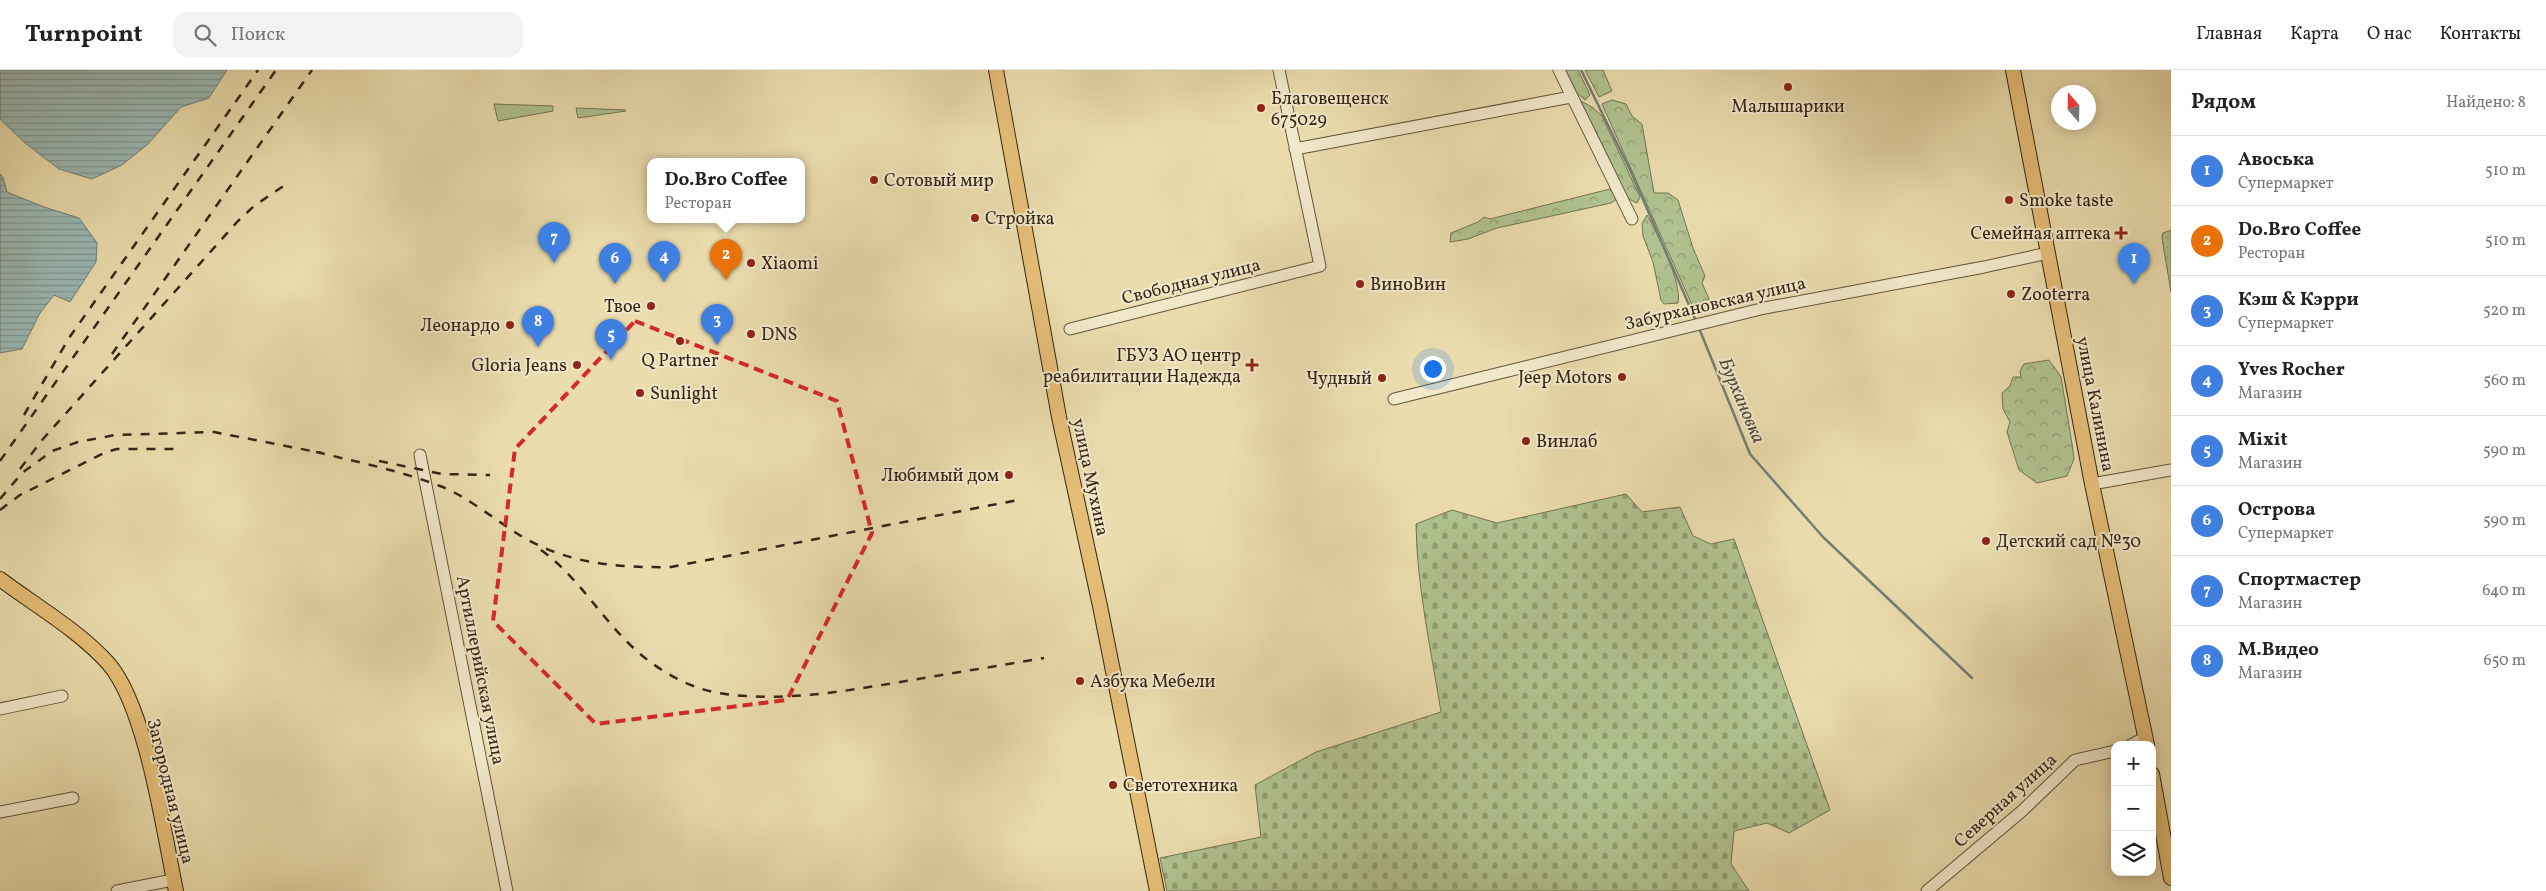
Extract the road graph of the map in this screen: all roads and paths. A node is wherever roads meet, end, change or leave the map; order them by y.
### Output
1 (996, 70) edge
2 (1279, 70) edge
3 (1559, 70) edge
4 (2013, 70) edge
5 (1571, 97) junction
6 (1295, 150) junction
7 (1632, 219) dead end
8 (2048, 253) junction
9 (1070, 329) dead end
10 (1394, 399) dead end
11 (420, 455) dead end
12 (2171, 470) edge
13 (2092, 484) junction
14 (0, 579) edge
15 (62, 696) dead end
16 (0, 709) edge
17 (2146, 741) edge
18 (2111, 752) edge
19 (2154, 786) edge
20 (73, 798) dead end
21 (0, 812) edge
22 (2171, 878) edge
23 (174, 886) edge
24 (117, 891) edge
25 (507, 891) edge
26 (1157, 891) edge
27 (1927, 891) edge

1 - 26 main road, улица Мухина
2 - 6 street
3 - 5 street
4 - 8 main road, улица Калинина
5 - 6 street
5 - 7 street
6 - 9 street, Свободная улица
8 - 10 street, Забурхановская улица
8 - 13 main road, улица Калинина
11 - 25 street, Артиллерийская улица
12 - 13 street
13 - 17 main road, улица Калинина
14 - 23 main road, Загородная улица
15 - 16 street
18 - 27 street, Северная улица
19 - 22 main road
20 - 21 street
23 - 24 street

